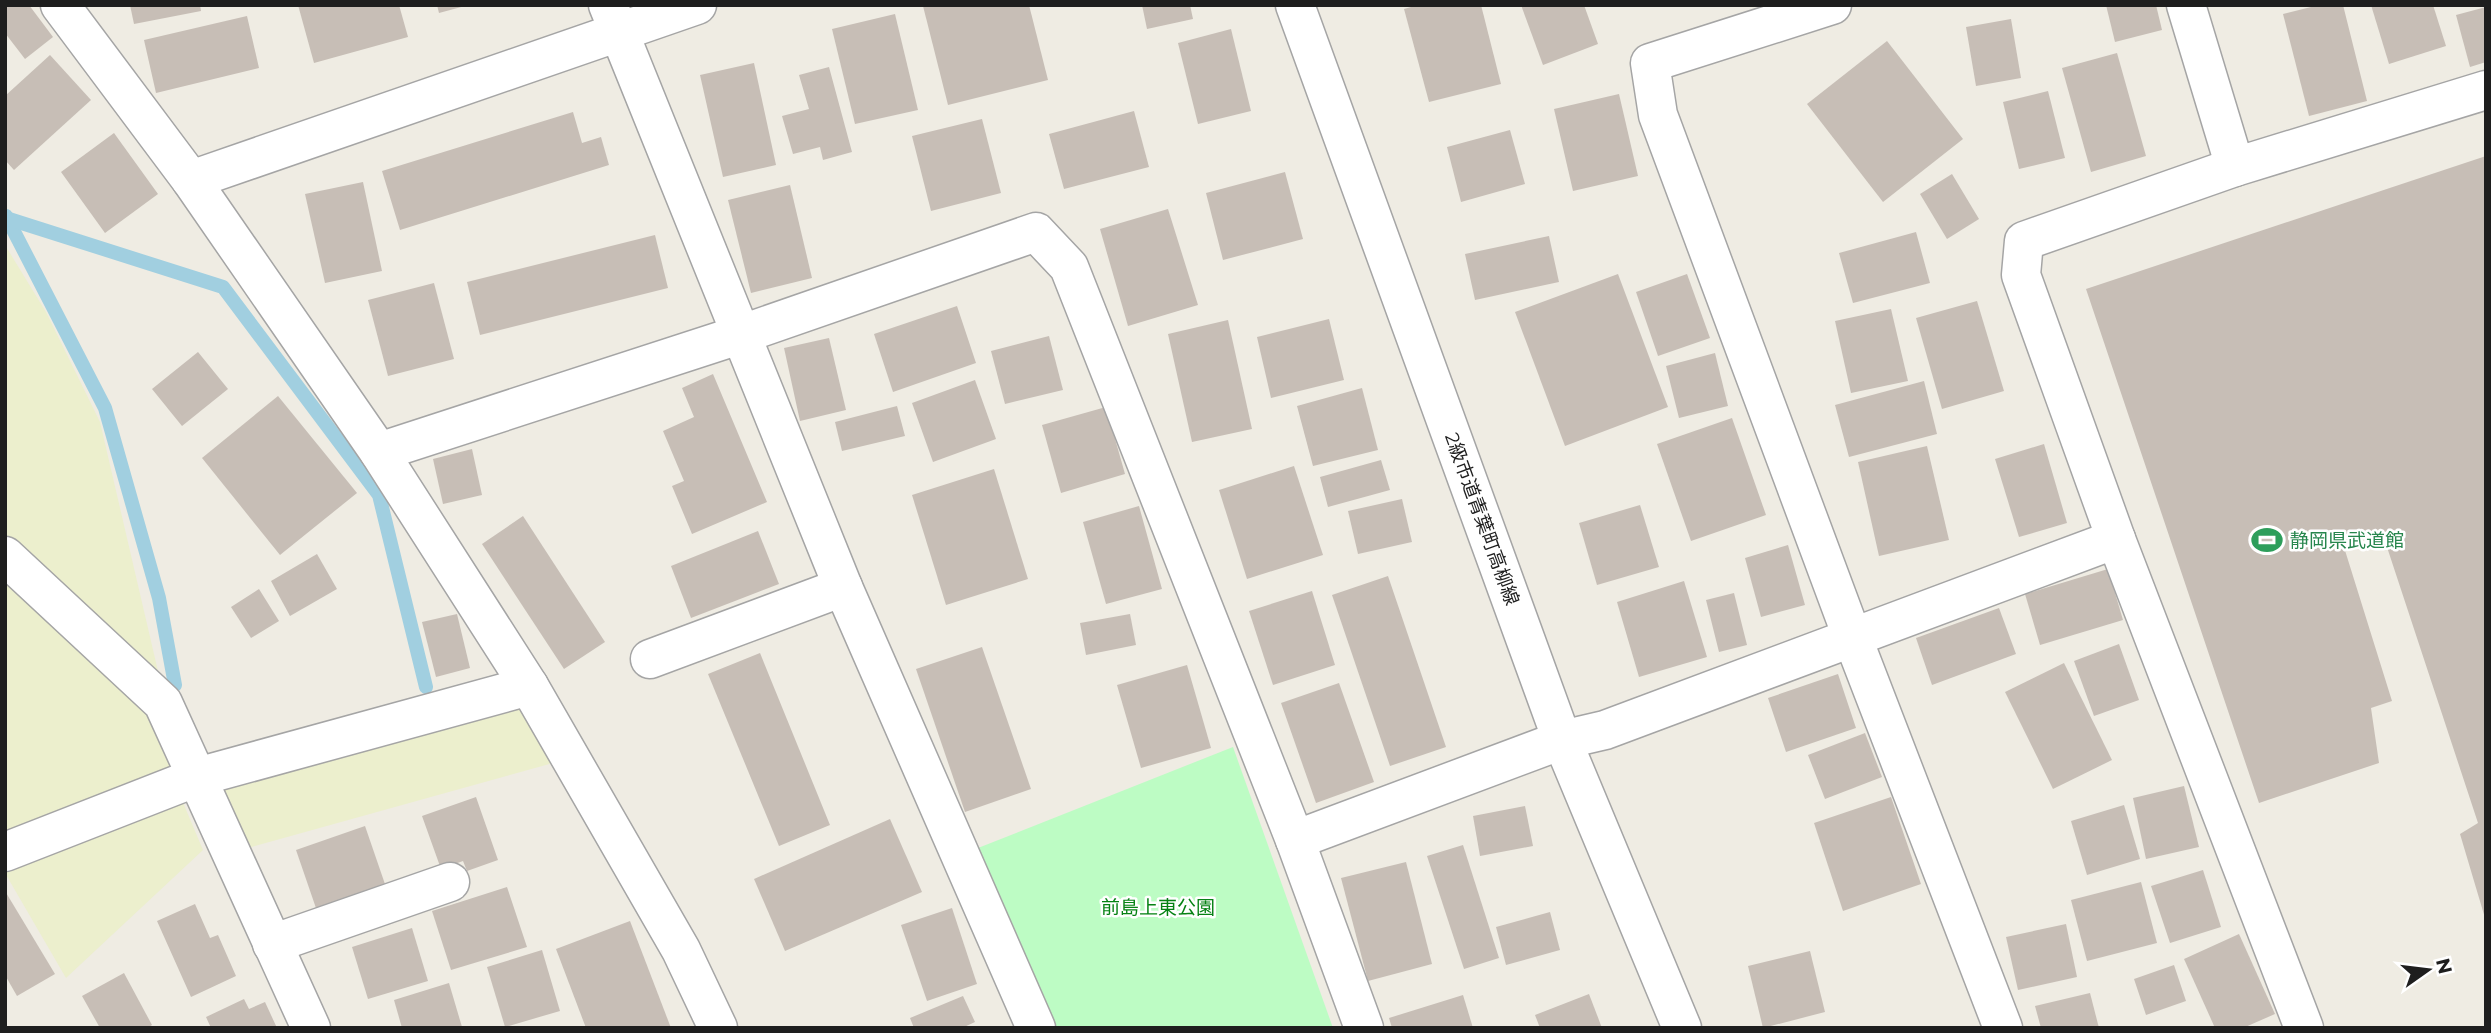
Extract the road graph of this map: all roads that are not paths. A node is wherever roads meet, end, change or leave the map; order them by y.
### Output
1 (60, 5) edge
2 (697, 5) edge
3 (1295, 5) edge
4 (1832, 5) edge
5 (2186, 5) edge
6 (613, 18) edge
7 (2486, 90) edge
8 (2235, 167) junction
9 (191, 180) junction
10 (742, 334) junction
11 (379, 452) junction
12 (2116, 539) junction
13 (5, 556) edge
14 (843, 587) junction
15 (1853, 639) junction
16 (650, 659) dead end
17 (529, 686) junction
18 (1562, 740) junction
19 (197, 777) junction
20 (1295, 840) junction
21 (5, 852) edge
22 (450, 882) dead end
23 (272, 944) junction
24 (311, 1028) edge
25 (718, 1028) edge
26 (1036, 1028) edge
27 (1364, 1028) edge
28 (1682, 1028) edge
29 (2003, 1028) edge
30 (2304, 1028) edge

1 - 9 street
2 - 6 street
3 - 18 street, 2級市道青葉町高柳線
4 - 15 street
5 - 8 street
6 - 9 street
6 - 10 street
7 - 8 street
8 - 12 street
9 - 11 street
10 - 11 street
10 - 14 street
10 - 20 street
11 - 17 street
12 - 15 street
12 - 30 street
13 - 19 street
14 - 16 street
14 - 26 street
15 - 18 street
15 - 29 street
17 - 19 street
17 - 25 street
18 - 20 street
18 - 28 street, 2級市道青葉町高柳線
19 - 21 street
19 - 23 street
20 - 27 street
22 - 23 street
23 - 24 street

